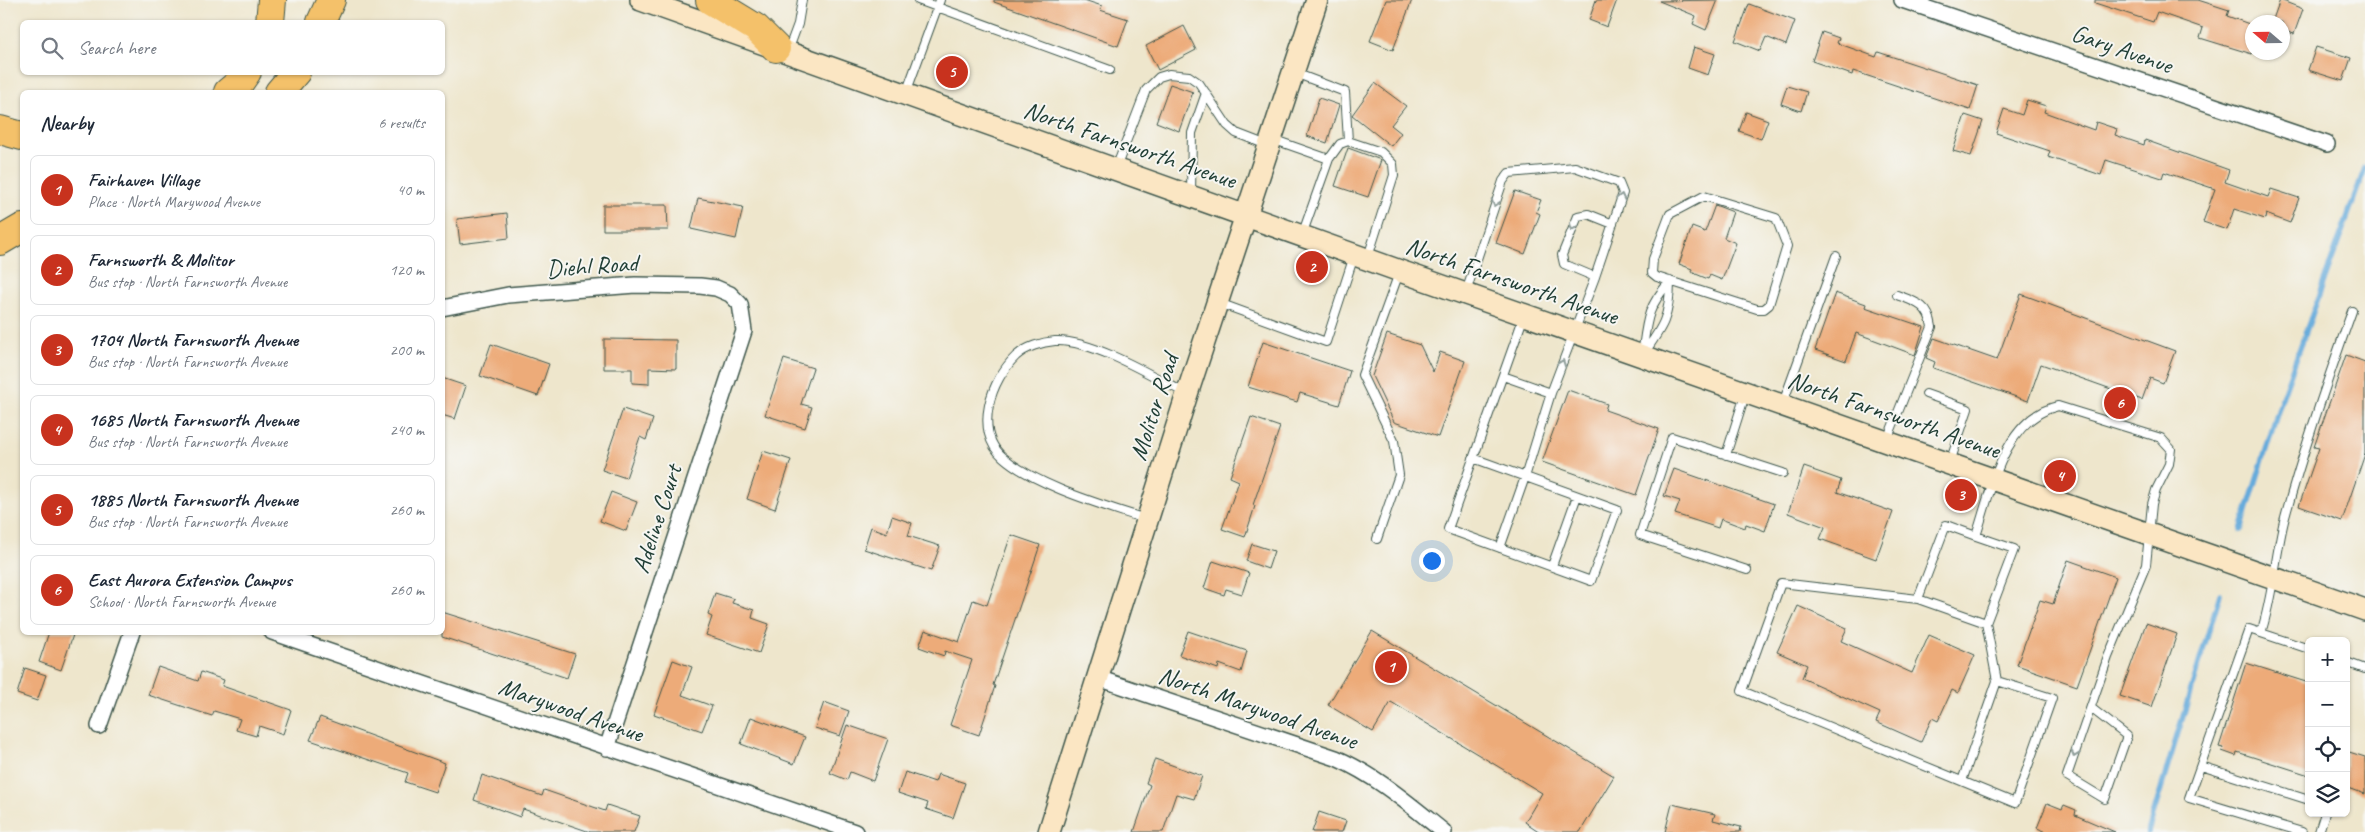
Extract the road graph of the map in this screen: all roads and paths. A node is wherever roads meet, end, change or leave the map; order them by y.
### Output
1 (272, 0) edge
2 (331, 0) edge
3 (641, 0) edge
4 (710, 0) edge
5 (802, 0) edge
6 (918, 0) edge
7 (1317, 0) edge
8 (1902, 0) edge
9 (939, 4) edge
10 (270, 20) edge
11 (322, 20) edge
12 (782, 50) junction
13 (1110, 70) dead end
14 (1292, 72) junction
15 (245, 75) edge
16 (293, 75) edge
17 (230, 90) edge
18 (281, 90) edge
19 (1206, 93) junction
20 (906, 95) junction
21 (0, 130) edge
22 (20, 135) edge
23 (1348, 141) junction
24 (1269, 142) junction
25 (2327, 144) dead end
26 (1329, 159) junction
27 (1116, 170) junction
28 (1190, 196) junction
29 (1244, 215) junction
30 (1613, 224) junction
31 (20, 229) edge
32 (1302, 235) junction
33 (0, 241) edge
34 (1836, 256) dead end
35 (1361, 257) junction
36 (1400, 271) junction
37 (1595, 277) junction
38 (1670, 281) junction
39 (1465, 294) junction
40 (1898, 295) dead end
41 (1217, 303) junction
42 (740, 304) joint
43 (445, 307) edge
44 (2352, 311) dead end
45 (1524, 314) junction
46 (1573, 332) junction
47 (1642, 356) junction
48 (1503, 376) junction
49 (1746, 392) junction
50 (1551, 393) junction
51 (1186, 394) junction
52 (1926, 394) dead end
53 (1782, 405) junction
54 (1886, 442) junction
55 (1726, 455) junction
56 (1473, 458) junction
57 (1950, 464) junction
58 (1783, 473) dead end
59 (1525, 477) junction
60 (1995, 480) junction
61 (1577, 496) junction
62 (1148, 519) junction
63 (2149, 535) junction
64 (1976, 536) junction
65 (1378, 539) dead end
66 (1500, 548) junction
67 (1552, 566) junction
68 (1747, 570) dead end
69 (2275, 578) junction
70 (1918, 599) junction
71 (2365, 610) edge
72 (1986, 623) junction
73 (2261, 633) junction
74 (131, 635) edge
75 (281, 635) edge
76 (2305, 648) edge
77 (2350, 663) edge
78 (2365, 669) edge
79 (1098, 678) junction
80 (1997, 681) junction
81 (2091, 708) junction
82 (99, 726) dead end
83 (607, 748) junction
84 (2200, 766) junction
85 (1962, 781) junction
86 (2305, 799) edge
87 (2324, 817) edge
88 (855, 832) edge
89 (1049, 832) edge
90 (1444, 832) edge
91 (2302, 832) edge
92 (2319, 832) edge

1 - 10 highway
2 - 11 highway
3 - 12 main road, North Farnsworth Avenue
4 - 12 highway
5 - 12 lane
6 - 9 lane
7 - 14 main road, Molitor Road
8 - 25 street, Gary Avenue
9 - 13 lane
9 - 20 lane
12 - 20 main road, North Farnsworth Avenue
14 - 23 lane
14 - 24 main road, Molitor Road
15 - 17 highway
16 - 18 highway
19 - 24 lane
19 - 27 lane
19 - 28 lane
20 - 27 main road, North Farnsworth Avenue
21 - 22 highway
23 - 26 lane
23 - 35 lane
24 - 26 lane
24 - 29 main road, Molitor Road
26 - 32 lane
27 - 28 main road, North Farnsworth Avenue
28 - 29 main road, North Farnsworth Avenue
29 - 32 main road, North Farnsworth Avenue
29 - 41 main road, Molitor Road
30 - 37 lane
30 -> 37 lane
30 -> 39 lane
31 - 33 highway
32 - 35 main road, North Farnsworth Avenue
34 - 53 lane
35 - 36 main road, North Farnsworth Avenue
35 - 41 lane
36 - 39 main road, North Farnsworth Avenue
36 - 65 lane
37 - 46 lane
38 - 38 lane
38 - 47 lane
38 - 47 lane
39 - 45 main road, North Farnsworth Avenue
40 - 54 lane
41 - 51 main road, Molitor Road
42 - 43 street, Diehl Road
42 - 83 street, Adeline Court
44 - 69 lane
45 - 46 main road, North Farnsworth Avenue
45 - 48 lane
46 - 47 main road, North Farnsworth Avenue
50 -> 46 lane
47 - 49 main road, North Farnsworth Avenue
48 - 50 lane
48 - 56 lane
49 - 53 main road, North Farnsworth Avenue
49 - 55 lane
50 - 59 lane
51 - 62 main road, Molitor Road
51 - 62 lane
52 - 57 lane
53 - 54 main road, North Farnsworth Avenue
54 - 57 main road, North Farnsworth Avenue
55 - 58 lane
55 - 68 lane
56 - 59 lane
56 - 66 lane
57 - 60 main road, North Farnsworth Avenue
59 - 61 lane
59 - 66 lane
60 - 63 main road, North Farnsworth Avenue
60 - 63 lane
60 - 64 lane
61 - 67 lane
61 - 67 lane
62 - 79 main road, Molitor Road
63 - 69 main road, North Farnsworth Avenue
63 - 81 lane
64 - 70 lane
64 - 72 lane
66 - 67 lane
69 - 71 main road, North Farnsworth Avenue
69 - 73 lane
70 - 72 lane
70 - 85 lane
72 - 80 lane
73 - 76 lane
73 - 84 lane
74 - 82 street
75 - 83 street, Marywood Avenue
77 - 78 lane
79 - 89 main road, Molitor Road
79 - 90 street, North Marywood Avenue
80 - 85 lane
80 - 85 lane
81 -> 81 lane
83 - 88 street, Marywood Avenue
84 - 86 lane
84 - 91 lane
87 - 92 lane

